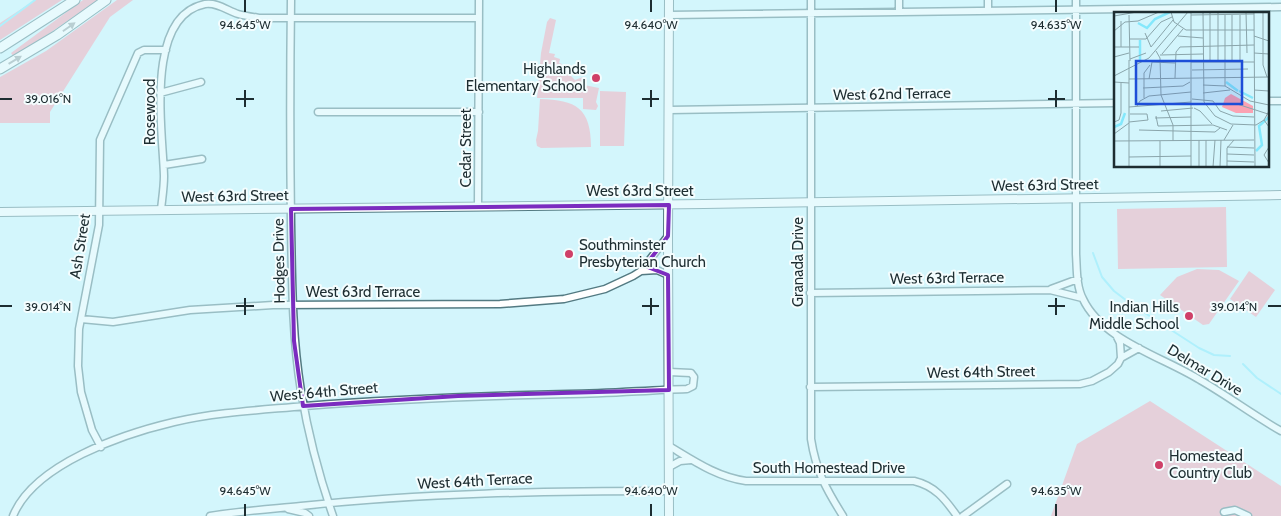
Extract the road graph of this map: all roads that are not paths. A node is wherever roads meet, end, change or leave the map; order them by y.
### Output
1 (75, 0) edge
2 (106, 0) edge
3 (291, 0) edge
4 (479, 0) edge
5 (669, 0) edge
6 (811, 0) edge
7 (900, 0) edge
8 (988, 0) edge
9 (1076, 0) edge
10 (1165, 0) edge
11 (1256, 4) edge
12 (1281, 7) edge
13 (1165, 8) junction
14 (1076, 10) junction
15 (988, 11) junction
16 (900, 12) junction
17 (811, 13) junction
18 (669, 15) junction
19 (291, 18) junction
20 (479, 18) junction
21 (0, 48) edge
22 (166, 50) junction
23 (0, 69) edge
24 (201, 82) dead end
25 (160, 93) junction
26 (1268, 101) edge
27 (1281, 101) edge
28 (1114, 103) edge
29 (1076, 104) junction
30 (812, 107) junction
31 (669, 110) junction
32 (318, 112) dead end
33 (478, 112) junction
34 (202, 159) dead end
35 (164, 165) junction
36 (1281, 195) edge
37 (1076, 198) junction
38 (810, 202) junction
39 (669, 205) junction
40 (478, 206) junction
41 (291, 209) junction
42 (161, 210) junction
43 (99, 211) junction
44 (0, 212) edge
45 (668, 236) junction
46 (641, 271) junction
47 (668, 275) junction
48 (1078, 279) junction
49 (1050, 290) junction
50 (810, 292) junction
51 (1082, 298) junction
52 (292, 305) junction
53 (81, 319) junction
54 (1117, 337) junction
55 (1139, 348) junction
56 (1121, 358) junction
57 (669, 372) junction
58 (810, 387) junction
59 (669, 390) junction
60 (303, 406) junction
61 (1281, 431) edge
62 (101, 446) junction
63 (669, 446) junction
64 (692, 460) junction
65 (669, 467) junction
66 (822, 481) junction
67 (1007, 484) dead end
68 (669, 491) junction
69 (328, 502) junction
70 (282, 508) junction
71 (1224, 512) dead end
72 (13, 516) edge
73 (210, 516) edge
74 (309, 516) edge
75 (333, 516) edge
76 (669, 516) edge
77 (843, 516) edge
78 (957, 516) edge
79 (963, 516) edge
80 (1248, 516) edge

1 - 21 highway
23 -> 2 highway
3 - 19 street, Hodges Drive
4 - 20 street, Cedar Street
5 - 18 main road
6 - 17 street, Granada Drive
7 - 16 street
8 - 15 street
9 - 14 street, Delmar Drive
10 - 13 street
11 - 12 street
11 - 13 street
13 - 14 street
14 - 15 street
14 - 29 street, Delmar Drive
15 - 16 street
16 - 17 street
17 - 18 street
17 - 30 street, Granada Drive
18 - 31 main road
19 - 20 street
19 - 22 street, Rosewood
19 - 41 street, Hodges Drive
20 - 33 street, Cedar Street
22 - 25 street, Rosewood
22 - 43 street, Ash Street
24 - 25 street
25 - 35 street, Rosewood
26 - 27 street
28 - 29 street, West 62nd Terrace
29 - 30 street, West 62nd Terrace
29 - 37 street, Delmar Drive
30 - 31 street, West 62nd Terrace
30 - 38 street, Granada Drive
31 - 39 main road
32 - 33 street
33 - 40 street, Cedar Street
34 - 35 street
35 - 42 street, Rosewood
36 - 37 main road, West 63rd Street
37 - 38 main road, West 63rd Street
37 - 48 street, Delmar Drive
38 - 39 main road, West 63rd Street
38 - 50 street, Granada Drive
39 - 40 main road, West 63rd Street
39 - 45 main road
40 - 41 main road, West 63rd Street
41 - 42 main road, West 63rd Street
41 - 52 street, Hodges Drive
42 - 43 main road, West 63rd Street
43 - 44 main road, West 63rd Street
43 - 53 street, Ash Street
45 - 46 street, West 63rd Terrace
45 - 47 main road
46 - 47 street
46 - 52 street, West 63rd Terrace
47 - 57 main road
48 - 49 street
48 - 51 street, Delmar Drive
49 - 50 street, West 63rd Terrace
49 - 51 street, West 63rd Terrace
50 - 58 street, Granada Drive
51 - 54 street, Delmar Drive
52 - 53 street, West 63rd Terrace
52 - 60 street, Hodges Drive
53 - 62 street, Ash Street
54 - 55 street, Delmar Drive
54 - 56 street
55 - 56 street, West 64th Street
55 - 61 street, Delmar Drive
56 - 58 street, West 64th Street
57 - 59 main road
57 - 59 street, West 64th Street
58 - 66 street, Granada Drive
59 - 60 street, West 64th Street
59 - 63 main road
60 - 62 street, West 64th Street
60 - 69 street, Hodges Drive
62 - 72 street, West 64th Street
63 - 64 street, South Homestead Drive
63 - 65 main road
64 - 65 street
64 - 66 street, South Homestead Drive
65 - 68 main road
66 - 77 street, Granada Drive
66 - 78 street, South Homestead Drive
67 - 79 street
68 - 69 street, West 64th Terrace
68 - 76 main road
69 - 70 street, West 64th Terrace
69 - 75 street, Hodges Drive
70 - 73 street, West 64th Terrace
70 - 74 street, West 64th Terrace
71 - 80 street

